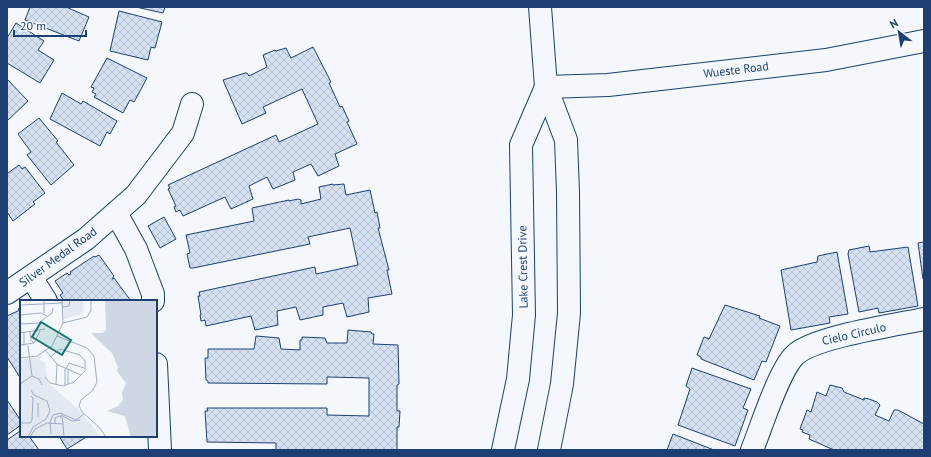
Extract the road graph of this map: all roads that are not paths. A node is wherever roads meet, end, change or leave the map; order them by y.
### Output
1 (540, 7) edge
2 (924, 41) edge
3 (546, 87) junction
4 (192, 104) dead end
5 (116, 212) junction
6 (31, 277) junction
7 (7, 293) edge
8 (45, 300) edge
9 (153, 300) edge
10 (924, 319) edge
11 (157, 407) edge
12 (160, 450) edge
13 (503, 450) edge
14 (549, 450) edge
15 (752, 450) edge

1 - 3 street, Lake Crest Drive
2 - 3 street, Wueste Road
3 - 13 street, Lake Crest Drive
3 - 14 street, Lake Crest Drive
4 - 5 street, Silver Medal Road
5 - 6 street, Silver Medal Road
5 - 9 street
6 - 7 street, Silver Medal Road
6 - 8 street
10 - 15 street, Cielo Circulo
11 - 12 street

